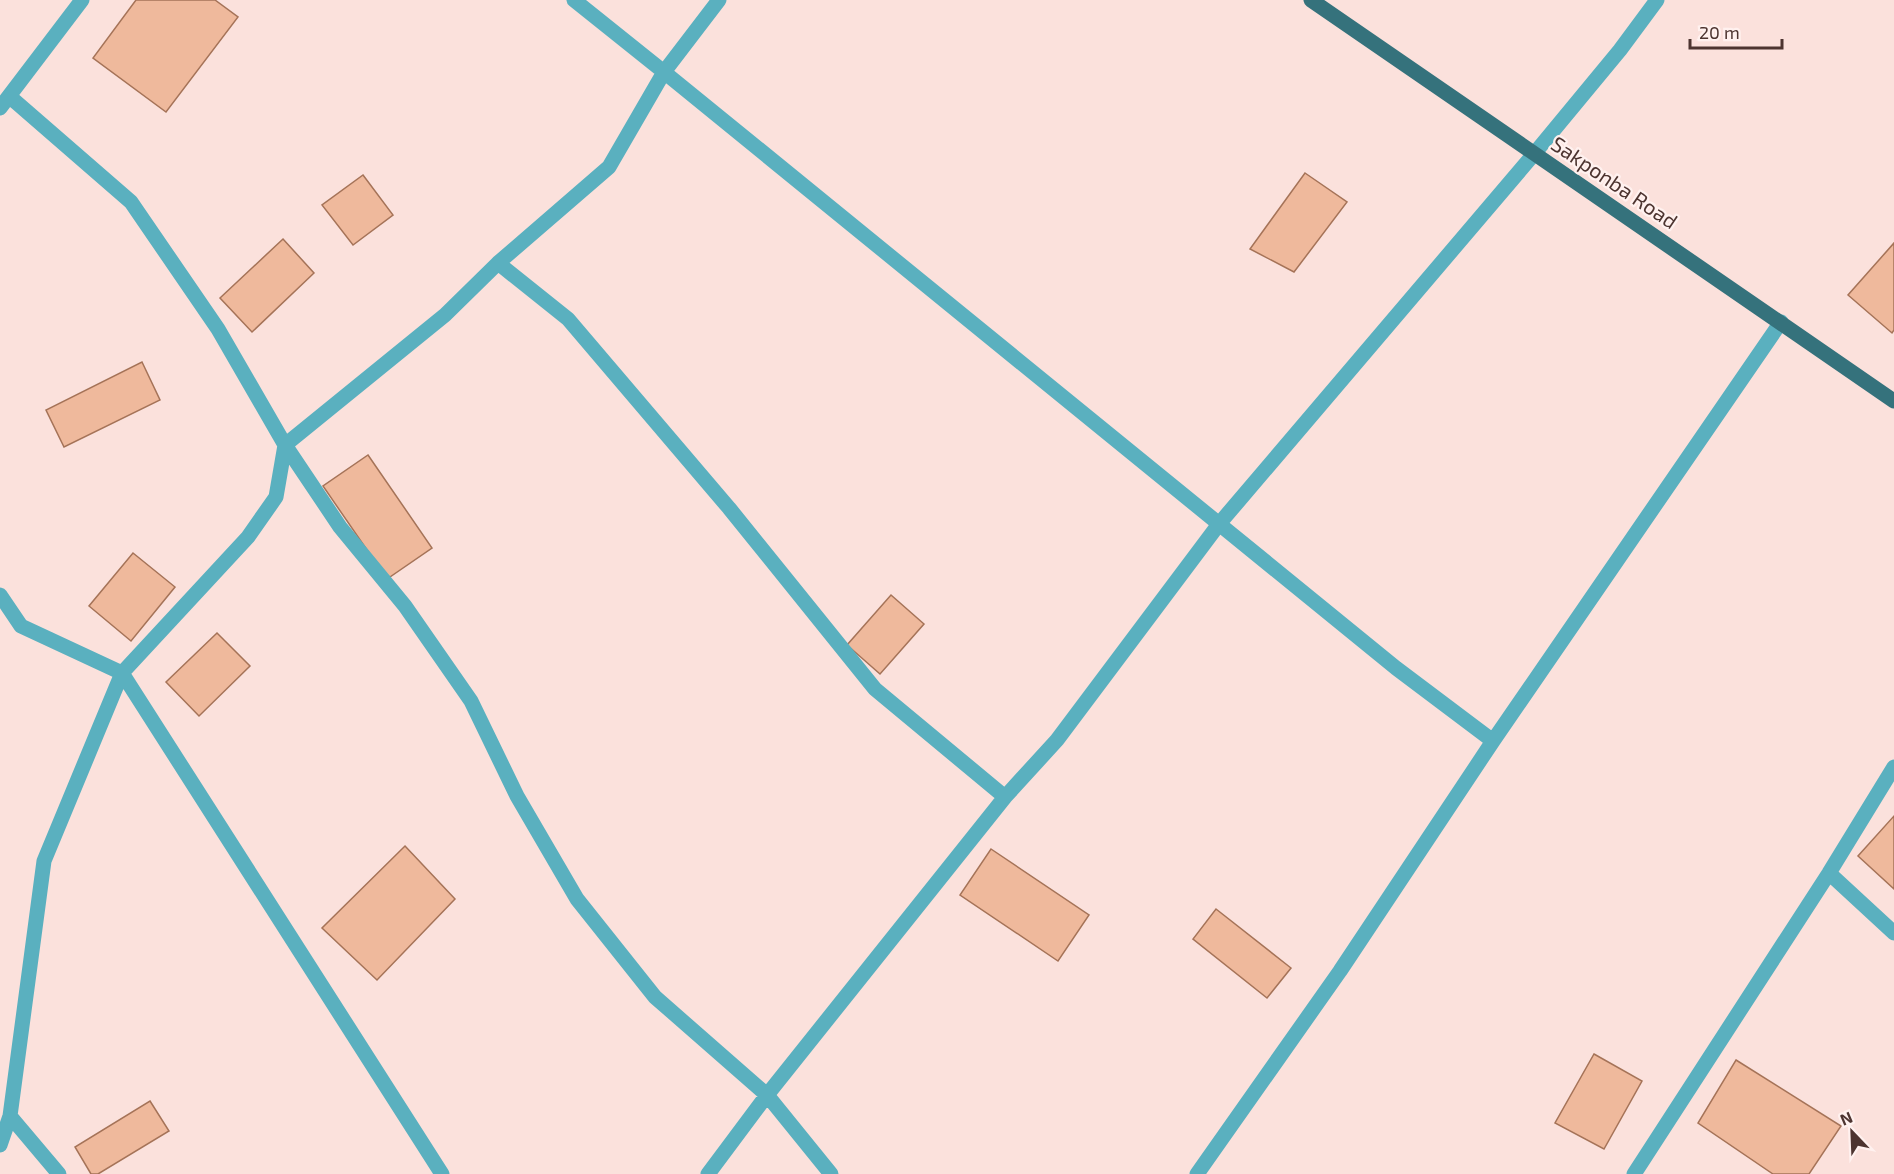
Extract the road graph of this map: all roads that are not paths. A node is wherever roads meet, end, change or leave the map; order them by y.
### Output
1 (82, 0) edge
2 (574, 0) edge
3 (720, 0) edge
4 (1311, 0) edge
5 (1657, 0) edge
6 (664, 72) junction
7 (4, 102) edge
8 (1534, 154) junction
9 (498, 263) junction
10 (1781, 322) junction
11 (1894, 401) edge
12 (285, 445) junction
13 (1219, 524) junction
14 (0, 595) edge
15 (122, 674) junction
16 (1493, 741) junction
17 (1894, 767) edge
18 (1005, 796) junction
19 (1829, 873) junction
20 (1894, 933) edge
21 (767, 1095) junction
22 (10, 1116) junction
23 (0, 1145) edge
24 (58, 1174) edge
25 (442, 1174) edge
26 (708, 1174) edge
27 (831, 1174) edge
28 (1197, 1174) edge
29 (1634, 1174) edge

1 - 7 street
2 - 6 street
3 - 6 street
4 - 8 main road, Sakponba Road
5 - 8 street
6 - 9 street
6 - 13 street
7 - 12 street
8 - 10 main road, Sakponba Road
8 - 13 street
9 - 12 street
9 - 18 street
10 - 11 main road, Sakponba Road
10 - 16 street
12 - 15 street
12 - 21 street
13 - 16 street
13 - 18 street
14 - 15 street
15 - 22 street
15 - 25 street
16 - 28 street
17 - 19 street
18 - 21 street
19 - 20 street
19 - 29 street
21 - 26 street
21 - 27 street
22 - 23 street
22 - 24 street

